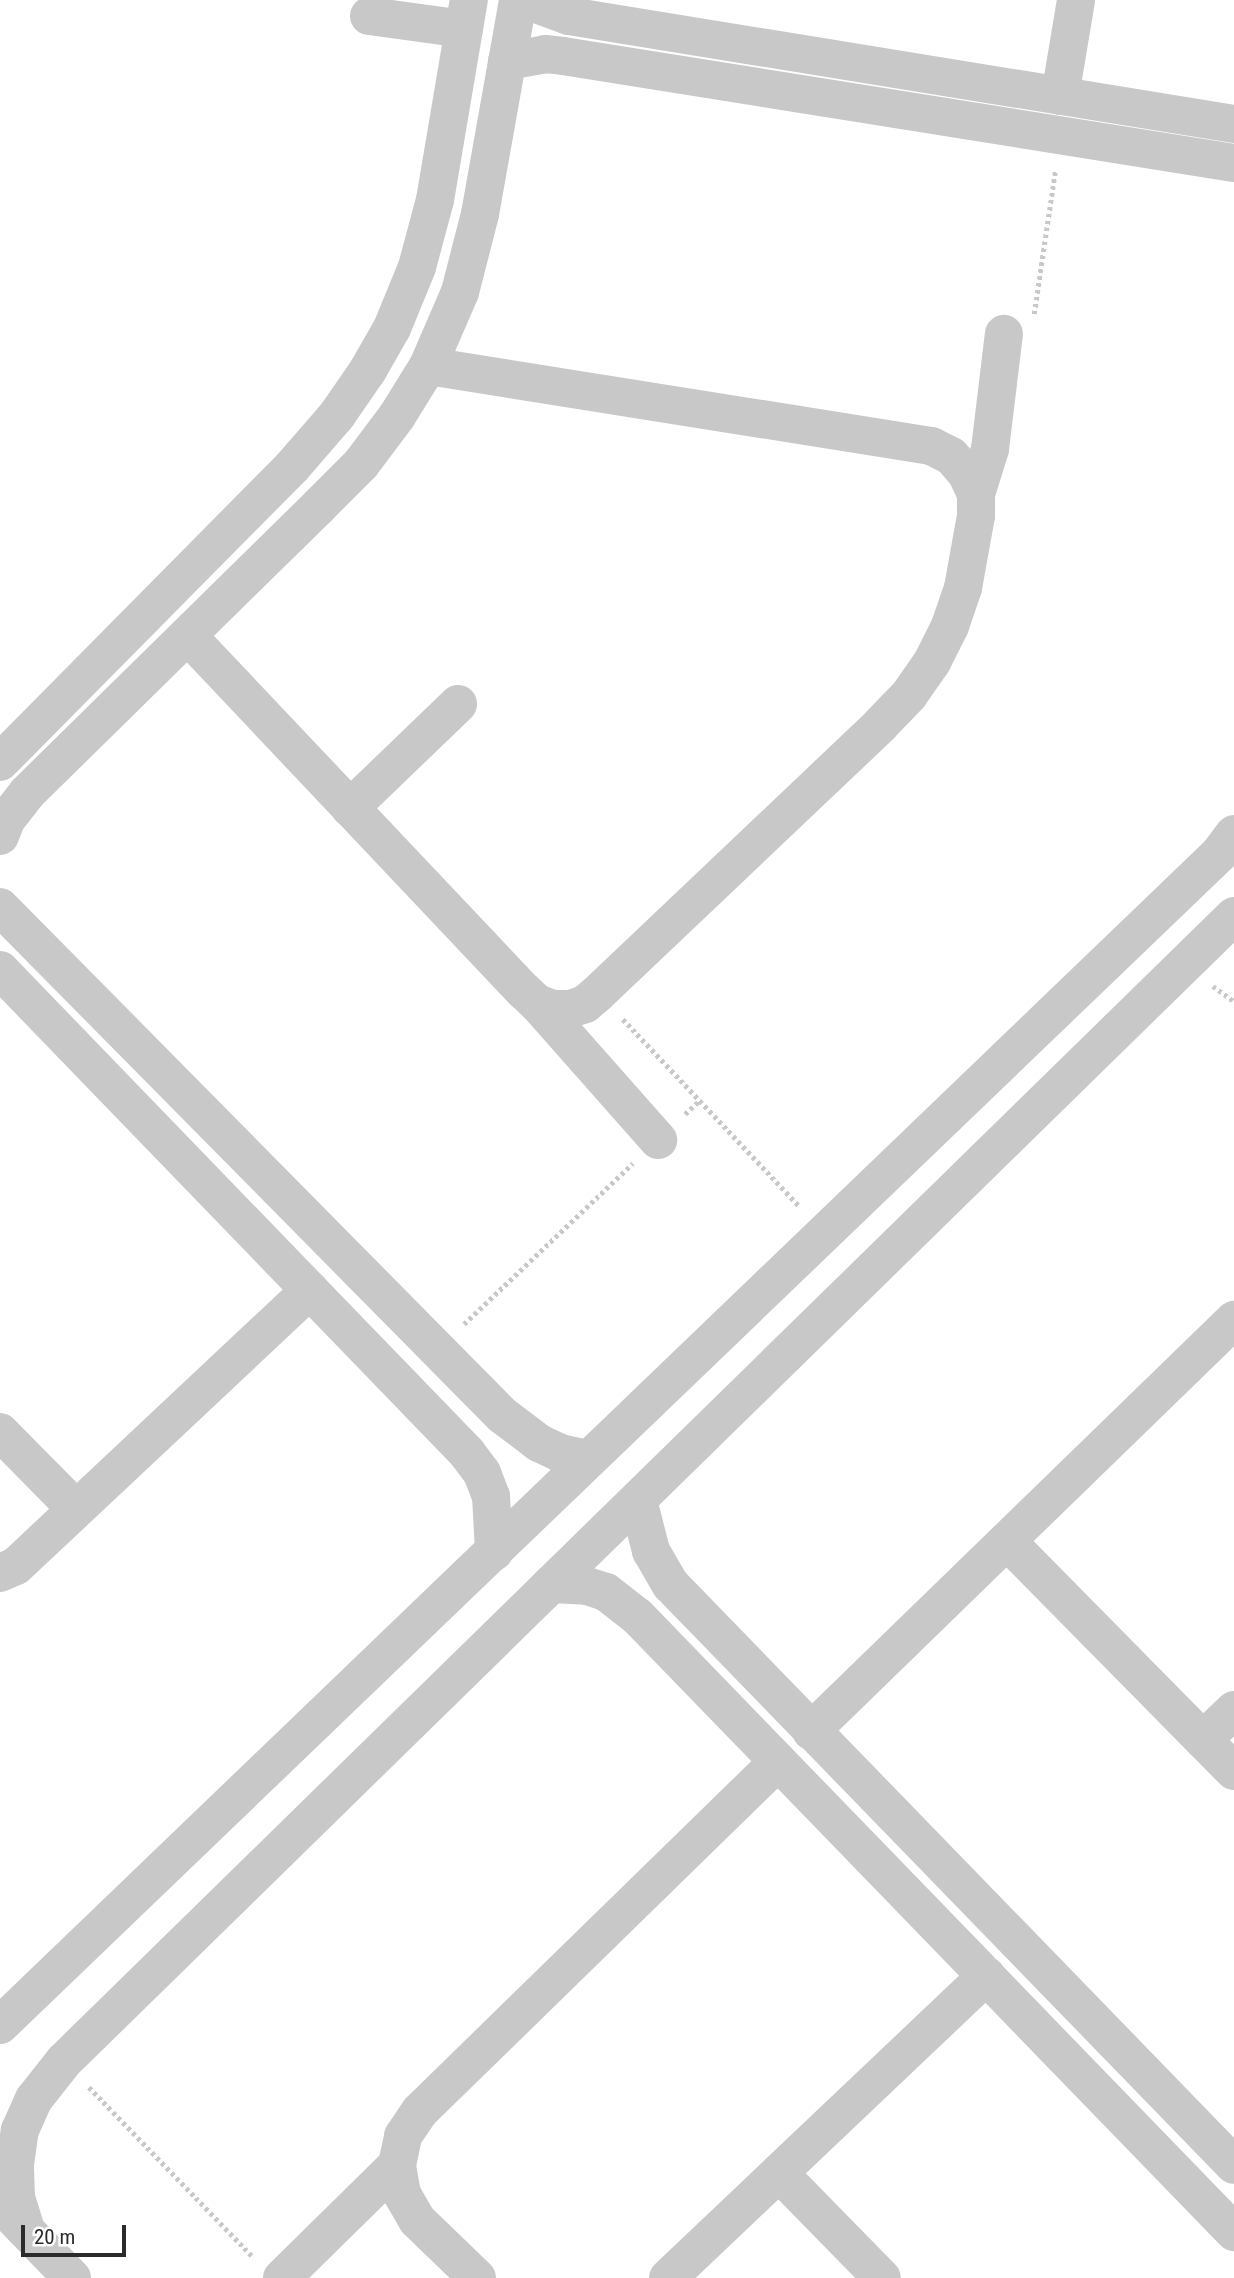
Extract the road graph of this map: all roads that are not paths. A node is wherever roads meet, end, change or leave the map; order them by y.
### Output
1 (517, 0) edge
2 (525, 0) edge
3 (1076, 0) edge
4 (467, 15) edge
5 (369, 16) dead end
6 (507, 61) junction
7 (1060, 96) junction
8 (1234, 124) edge
9 (1234, 163) edge
10 (1004, 334) road end
11 (428, 366) junction
12 (976, 494) junction
13 (188, 636) junction
14 (458, 704) dead end
15 (0, 762) edge
16 (350, 808) junction
17 (1234, 834) edge
18 (0, 836) edge
19 (0, 907) edge
20 (1234, 916) edge
21 (0, 970) edge
22 (537, 1003) junction
23 (1012, 1052) junction
24 (1053, 1093) junction
25 (658, 1140) road end
26 (310, 1290) junction
27 (1234, 1320) edge
28 (0, 1432) edge
29 (588, 1459) junction
30 (638, 1500) junction
31 (76, 1509) junction
32 (1007, 1541) junction
33 (494, 1552) junction
34 (0, 1573) edge
35 (551, 1584) junction
36 (671, 1585) junction
37 (637, 1616) junction
38 (1234, 1710) edge
39 (811, 1731) junction
40 (1203, 1740) junction
41 (778, 1762) junction
42 (1234, 1771) edge
43 (986, 1976) junction
44 (0, 2025) edge
45 (397, 2165) junction
46 (1234, 2165) edge
47 (779, 2173) junction
48 (13, 2217) edge
49 (1234, 2232) edge
50 (268, 2268) edge
51 (72, 2278) edge
52 (477, 2278) edge
53 (668, 2278) edge
54 (882, 2278) edge

1 - 6 street
2 - 7 street
3 - 7 street
4 - 5 street
4 - 15 street
6 - 9 street
6 - 11 street
7 - 8 street
10 - 12 street
11 - 12 street
11 - 13 street
12 - 22 street
13 - 16 street
13 - 18 street
14 - 16 street
16 - 22 street
17 - 23 street
19 - 29 street
20 - 24 street
21 - 26 street
22 - 25 street
23 - 24 street
23 - 29 street
24 - 30 street
26 - 31 street
26 - 33 street
27 - 32 street
28 - 31 street
29 - 33 street
30 - 35 street
30 - 36 street
31 - 34 street
32 - 39 street
32 - 40 street
33 - 44 street
35 - 37 street
35 - 48 street
36 - 37 street
36 - 39 street
37 - 41 street
38 - 40 street
39 - 46 street
40 - 42 street
41 - 43 street
41 - 45 street
43 - 47 street
43 - 49 street
45 - 50 street
45 - 52 street
47 - 53 street
47 - 54 street
48 - 51 street

